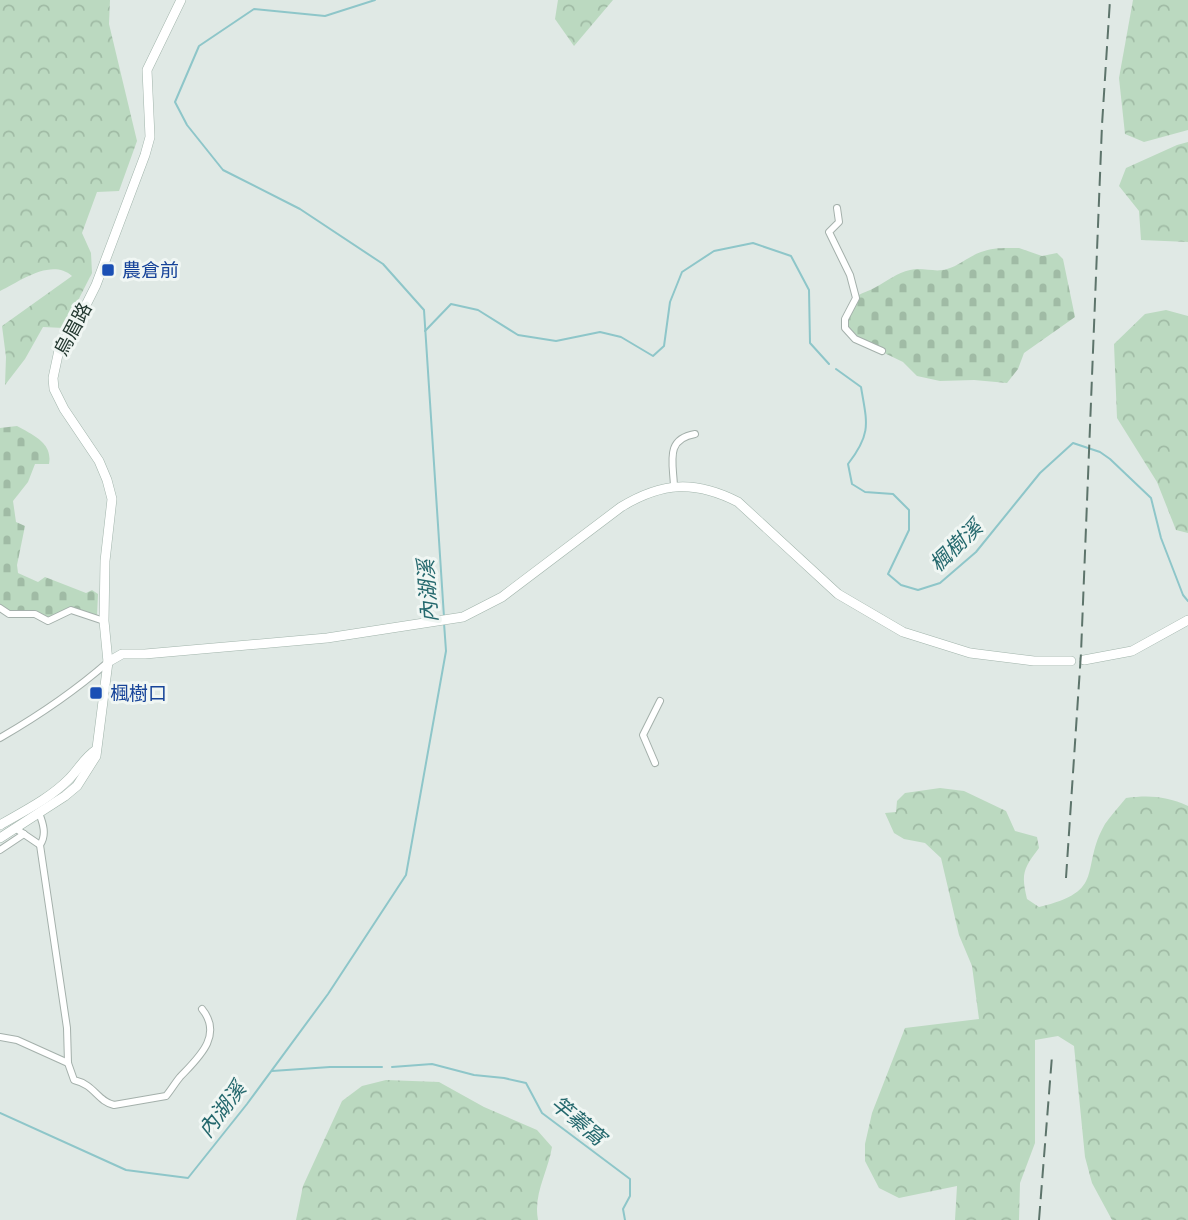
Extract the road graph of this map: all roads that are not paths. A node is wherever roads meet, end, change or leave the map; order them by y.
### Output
1 (181, 0) edge
2 (837, 208) dead end
3 (882, 351) dead end
4 (695, 435) dead end
5 (674, 486) junction
6 (0, 608) edge
7 (1188, 620) edge
8 (104, 621) junction
9 (1084, 660) dead end
10 (1071, 661) dead end
11 (108, 662) junction
12 (660, 701) dead end
13 (0, 738) edge
14 (96, 750) junction
15 (655, 763) dead end
16 (39, 813) junction
17 (0, 825) edge
18 (15, 828) junction
19 (24, 834) junction
20 (0, 838) edge
21 (40, 845) junction
22 (0, 850) edge
23 (202, 1009) dead end
24 (0, 1037) edge
25 (68, 1063) junction

1 - 8 street, 烏眉路
2 - 3 street
4 - 5 street
5 - 10 street
5 - 11 street
6 - 8 street
7 - 9 street
8 - 11 street, 烏眉路
11 - 13 street
11 - 14 street, 烏眉路
12 - 15 street
14 - 16 street, 烏眉路
14 - 17 street
16 - 18 street, 烏眉路
16 - 21 street
18 - 19 street
18 - 20 street, 烏眉路
19 - 21 street
19 - 22 street
21 - 25 street
23 - 25 street
24 - 25 street

